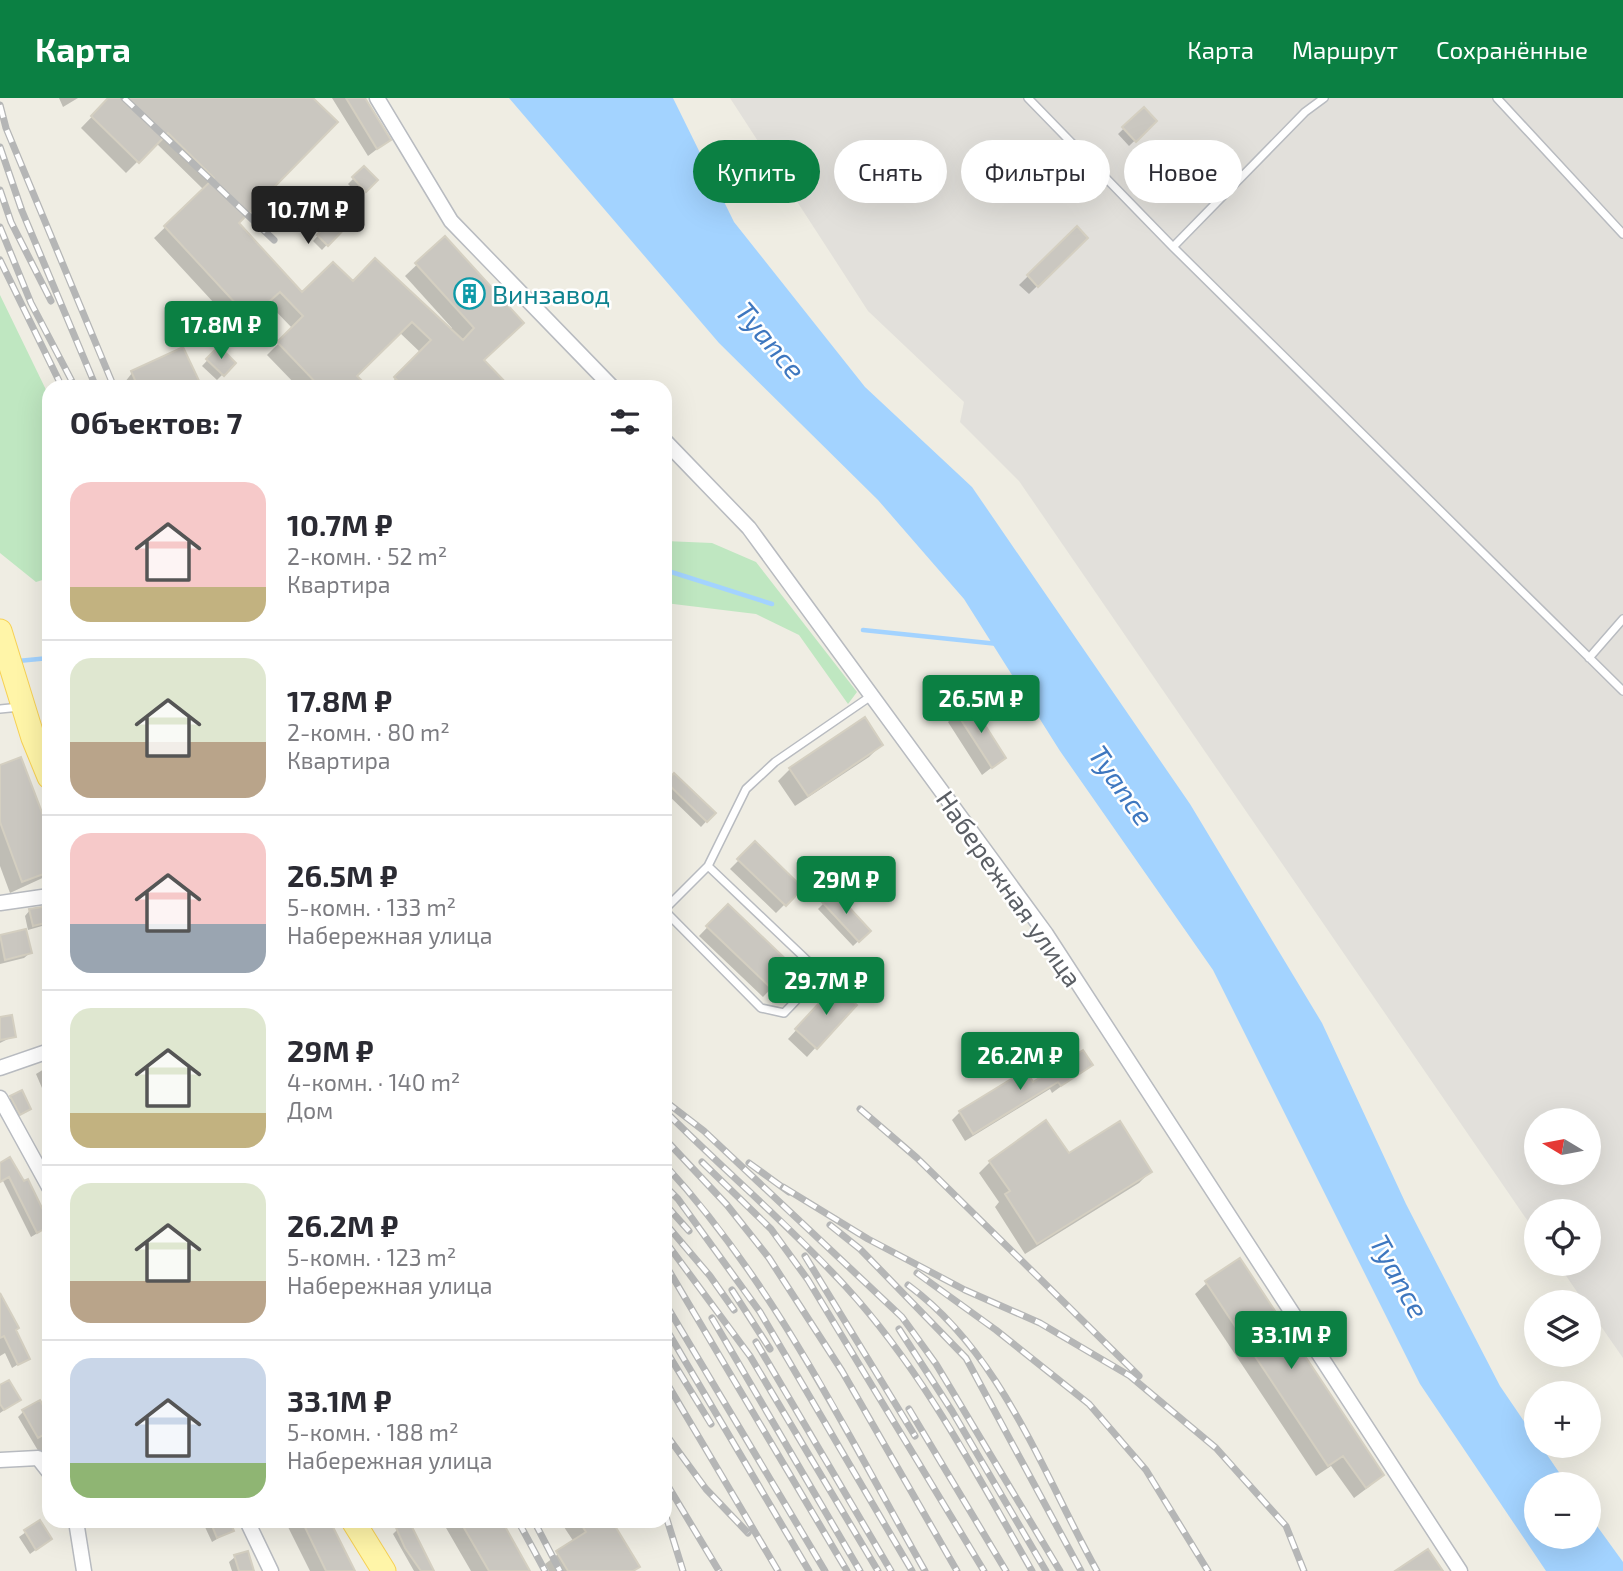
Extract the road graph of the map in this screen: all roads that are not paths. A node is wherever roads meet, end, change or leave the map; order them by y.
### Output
1 (377, 98) edge
2 (1028, 98) edge
3 (1324, 98) edge
4 (1497, 98) edge
5 (1623, 234) edge
6 (1173, 247) junction
7 (605, 380) edge
8 (672, 448) edge
9 (1623, 619) edge
10 (0, 631) edge
11 (1589, 658) junction
12 (1623, 691) edge
13 (872, 696) junction
14 (24, 707) junction
15 (0, 709) edge
16 (42, 757) edge
17 (708, 866) junction
18 (42, 897) edge
19 (0, 902) edge
20 (672, 903) edge
21 (672, 917) edge
22 (42, 1053) edge
23 (0, 1068) edge
24 (0, 1098) edge
25 (42, 1174) edge
26 (0, 1460) edge
27 (42, 1463) edge
28 (77, 1528) edge
29 (250, 1528) edge
30 (358, 1528) edge
31 (84, 1571) edge
32 (271, 1571) edge
33 (384, 1571) edge
34 (1460, 1571) edge

1 - 7 street
2 - 6 lane
3 - 6 lane
4 - 5 lane
6 - 11 lane
8 - 13 street, Набережная улица
9 - 11 lane
10 - 14 main road
11 - 12 lane
13 - 17 lane
13 - 34 street, Набережная улица
14 - 15 lane
14 - 16 main road
17 - 20 lane
17 - 21 lane
18 - 19 street
22 - 23 street
24 - 25 street
26 - 27 street
28 - 31 street
29 - 32 street
30 - 33 main road

